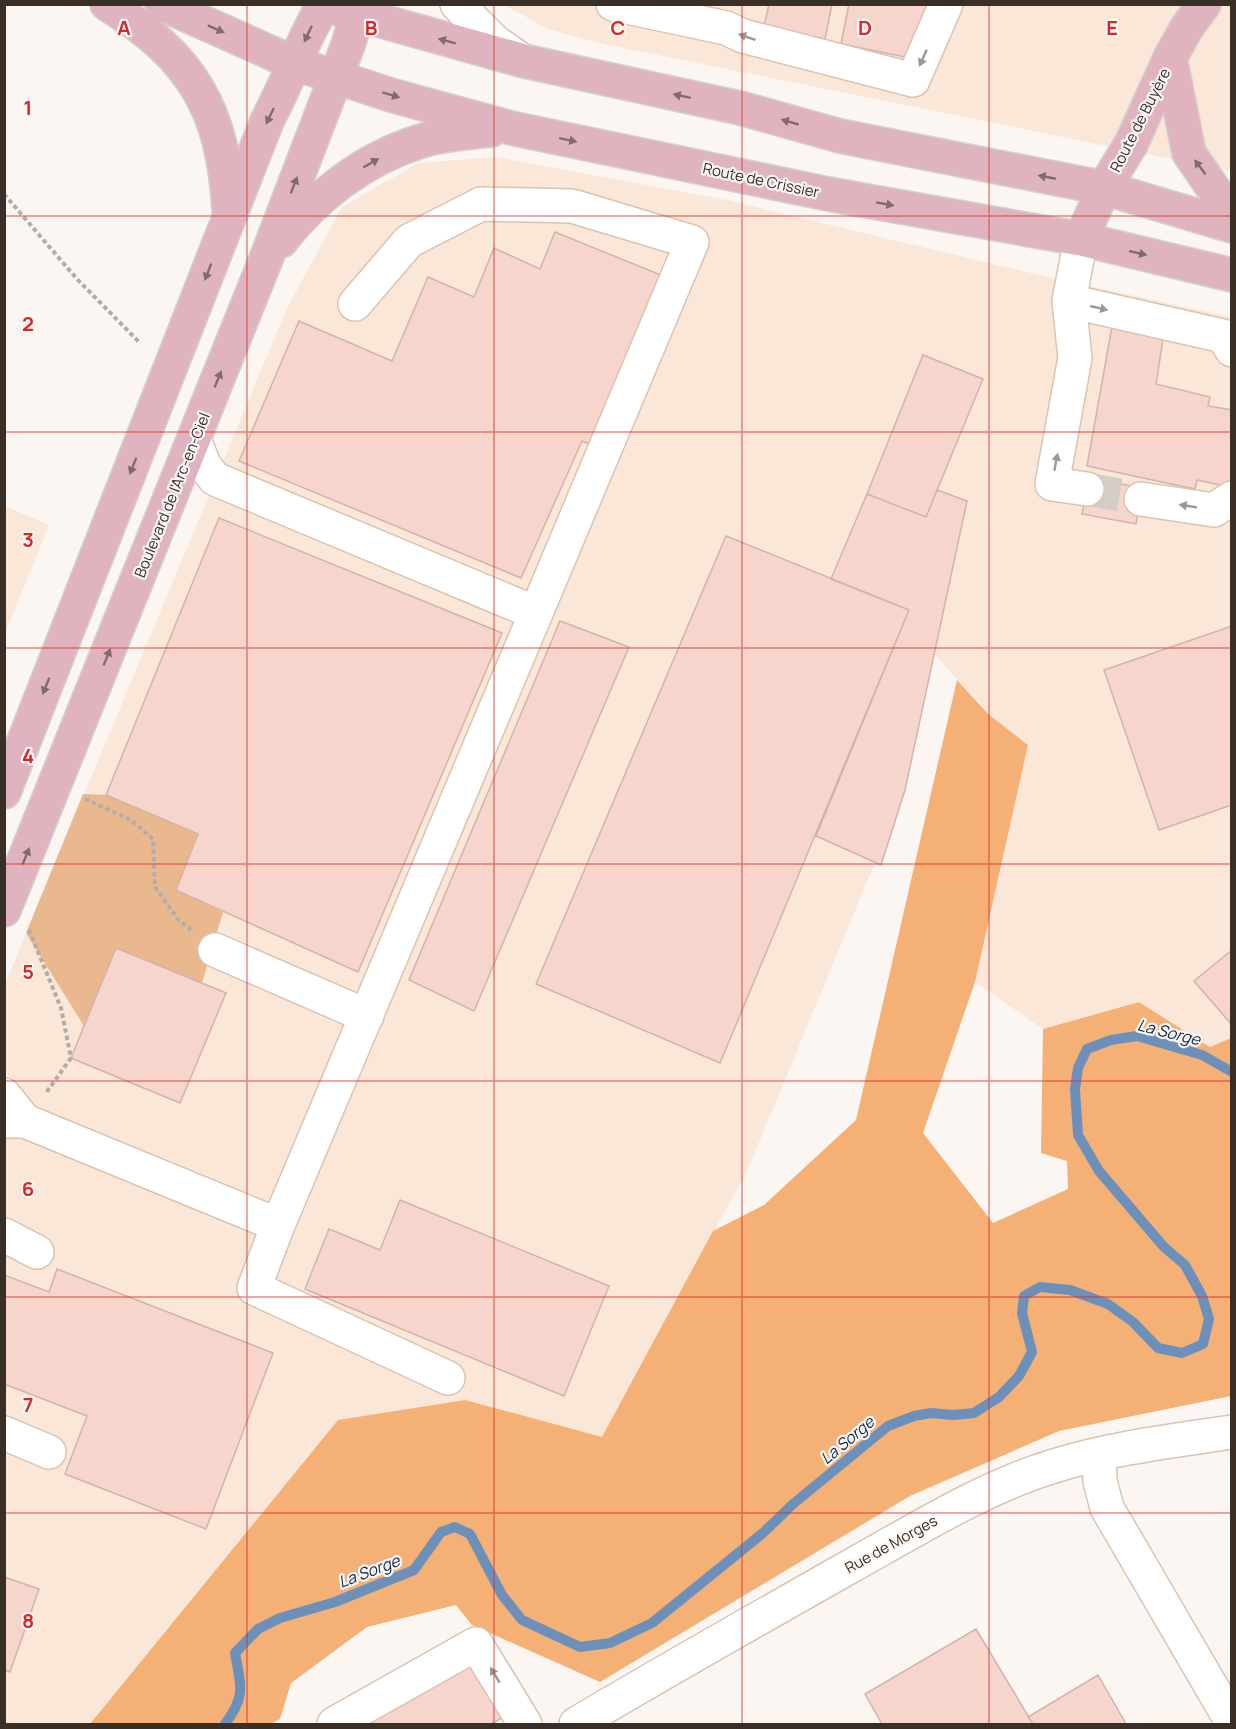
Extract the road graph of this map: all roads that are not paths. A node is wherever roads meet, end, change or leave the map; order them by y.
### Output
1 (107, 4) edge
2 (162, 4) edge
3 (457, 4) edge
4 (612, 4) edge
5 (946, 4) edge
6 (1204, 4) edge
7 (322, 5) edge
8 (358, 10) edge
9 (1170, 58) junction
10 (524, 62) junction
11 (296, 64) junction
12 (336, 77) junction
13 (511, 128) junction
14 (1104, 188) junction
15 (1232, 216) edge
16 (229, 218) junction
17 (1232, 226) edge
18 (1081, 239) junction
19 (266, 259) junction
20 (1232, 275) edge
21 (1069, 301) junction
22 (355, 304) dead end
23 (1229, 338) edge
24 (194, 439) junction
25 (1087, 489) tunnel mouth
26 (1232, 498) edge
27 (1141, 499) tunnel mouth
28 (536, 613) junction
29 (4, 792) edge
30 (16, 919) edge
31 (215, 950) road end
32 (367, 1016) junction
33 (4, 1095) edge
34 (15, 1121) edge
35 (278, 1225) junction
36 (4, 1235) edge
37 (38, 1252) dead end
38 (448, 1378) dead end
39 (1232, 1432) edge
40 (4, 1433) edge
41 (49, 1452) dead end
42 (1099, 1454) junction
43 (1232, 1722) edge
44 (520, 1723) edge
45 (334, 1725) edge
46 (576, 1725) edge

1 - 16 main road
2 -> 11 main road, Route de Crissier
3 - 10 street
5 -> 4 street
6 - 9 main road, Route de Buyère
7 - 8 main road
7 -> 11 main road
10 -> 8 main road
8 - 12 main road, Boulevard de l'Arc-en-Ciel
9 - 14 main road, Route de Buyère
15 -> 9 main road
14 -> 10 main road
11 - 12 main road, Route de Crissier
11 -> 16 main road
12 -> 13 main road, Route de Crissier
19 -> 12 main road, Boulevard de l'Arc-en-Ciel
13 -> 18 main road, Route de Crissier
19 -> 13 main road
14 - 17 main road
14 - 18 main road, Route de Buyère
16 -> 29 main road
18 -> 20 main road, Route de Crissier
18 - 21 street
24 -> 19 main road, Boulevard de l'Arc-en-Ciel
21 -> 23 street
25 -> 21 street
22 - 28 street
24 - 28 street
30 -> 24 main road, Boulevard de l'Arc-en-Ciel
26 -> 27 street
28 - 32 street
31 - 32 street
32 - 35 street
33 - 34 street
34 - 35 street
35 - 38 street
36 - 37 street
39 - 42 street, Rue de Morges
40 - 41 street
42 - 43 street
42 - 46 street, Rue de Morges
44 -> 45 street

